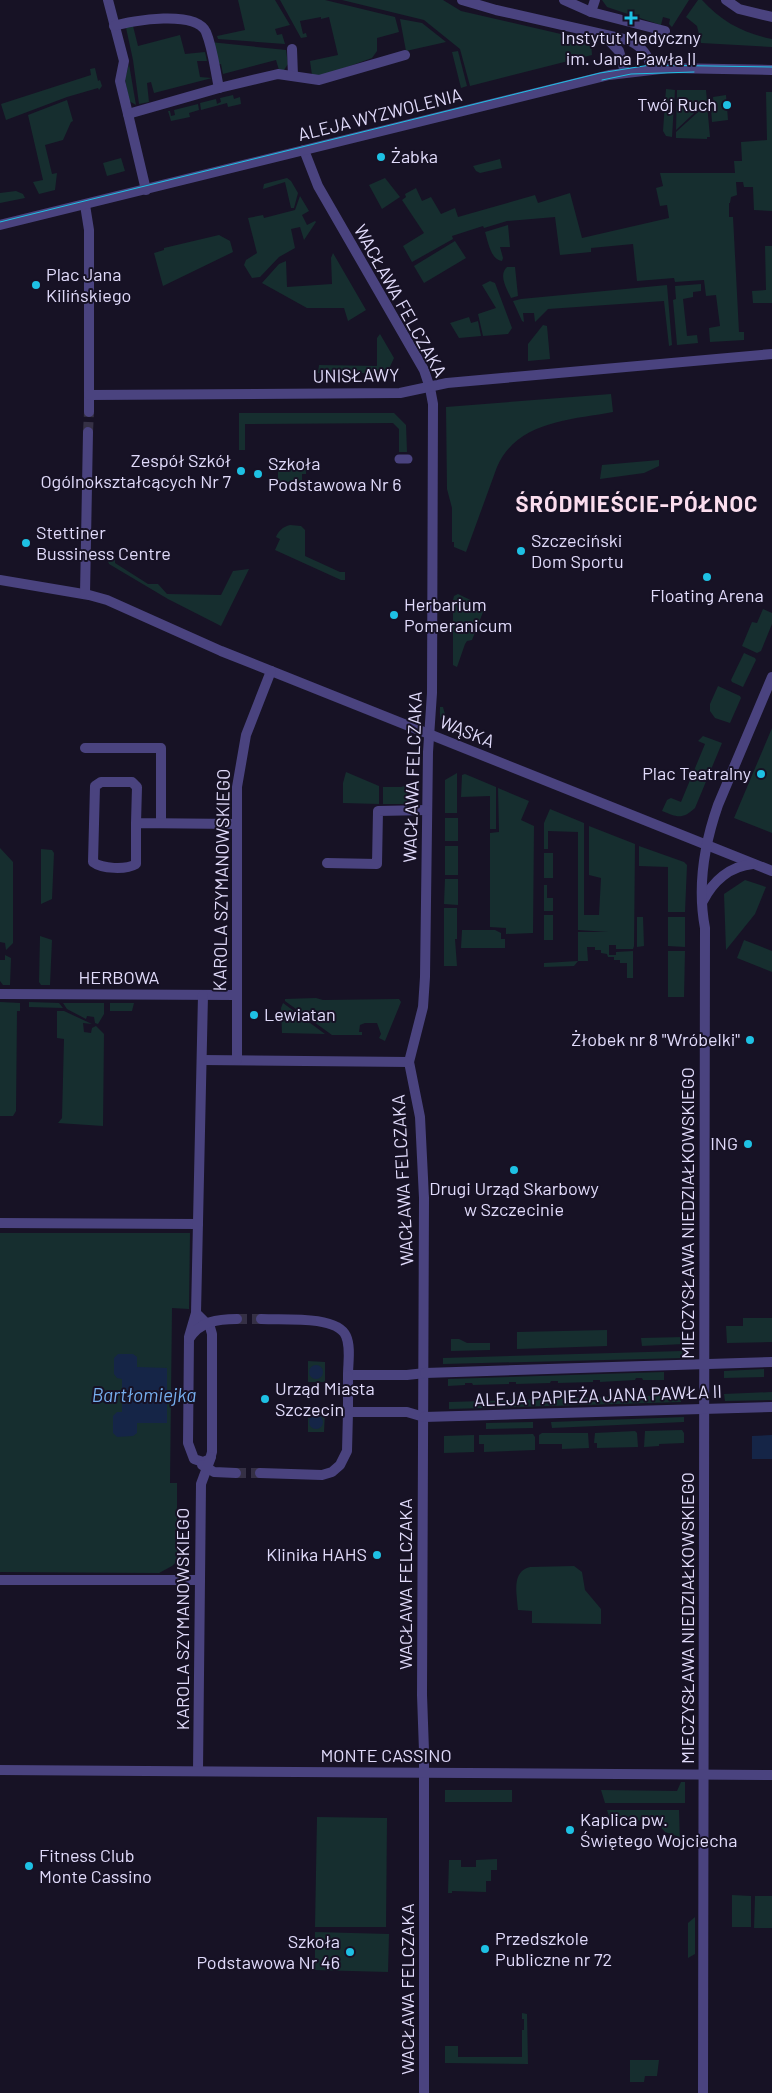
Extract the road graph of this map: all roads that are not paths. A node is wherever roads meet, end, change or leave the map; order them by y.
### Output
1 (108, 0) edge
2 (462, 0) edge
3 (564, 0) edge
4 (595, 0) edge
5 (726, 0) edge
6 (591, 12) junction
7 (772, 17) edge
8 (114, 26) junction
9 (665, 31) dead end
10 (598, 33) junction
11 (292, 49) dead end
12 (405, 55) dead end
13 (651, 69) junction
14 (772, 70) edge
15 (625, 72) junction
16 (293, 76) junction
17 (219, 88) junction
18 (128, 114) junction
19 (304, 150) junction
20 (146, 190) junction
21 (85, 205) junction
22 (0, 225) edge
23 (772, 354) edge
24 (430, 388) junction
25 (89, 395) junction
26 (88, 412) tunnel mouth
27 (88, 432) tunnel mouth
28 (399, 459) dead end
29 (408, 459) dead end
30 (0, 580) edge
31 (85, 594) junction
32 (271, 671) junction
33 (772, 677) edge
34 (429, 735) junction
35 (85, 748) dead end
36 (427, 810) junction
37 (136, 823) junction
38 (161, 823) junction
39 (236, 824) junction
40 (706, 845) junction
41 (326, 863) dead end
42 (754, 864) junction
43 (772, 872) edge
44 (702, 904) junction
45 (0, 994) edge
46 (203, 994) junction
47 (237, 995) junction
48 (202, 1060) junction
49 (237, 1060) junction
50 (409, 1062) junction
51 (0, 1223) edge
52 (198, 1224) junction
53 (196, 1313) junction
54 (237, 1319) tunnel mouth
55 (261, 1319) tunnel mouth
56 (207, 1324) junction
57 (189, 1339) junction
58 (772, 1362) edge
59 (704, 1364) junction
60 (425, 1372) junction
61 (348, 1375) junction
62 (772, 1406) edge
63 (704, 1409) junction
64 (348, 1412) junction
65 (424, 1417) junction
66 (211, 1457) junction
67 (195, 1460) junction
68 (206, 1468) junction
69 (236, 1473) tunnel mouth
70 (260, 1473) tunnel mouth
71 (0, 1580) edge
72 (200, 1580) junction
73 (0, 1770) edge
74 (198, 1771) junction
75 (424, 1772) junction
76 (703, 1775) junction
77 (772, 1775) edge
78 (424, 2093) edge
79 (703, 2093) edge

1 - 8 street
2 - 10 street
3 - 6 street
4 - 6 street
5 - 7 street
6 - 9 street
8 - 17 street
8 - 18 street
10 - 13 street
10 - 15 street
11 - 16 street
12 - 16 street
13 - 14 street, ALEJA WYZWOLENIA
13 - 15 street, ALEJA WYZWOLENIA
15 - 19 street, ALEJA WYZWOLENIA
16 - 17 street
17 - 18 street
18 - 20 street
19 - 20 street, ALEJA WYZWOLENIA
19 - 24 street, WACŁAWA FELCZAKA
20 - 21 street, ALEJA WYZWOLENIA
21 - 22 street, ALEJA WYZWOLENIA
21 - 25 street
23 - 24 street, UNISŁAWY
24 - 25 street, UNISŁAWY
24 - 34 street, WACŁAWA FELCZAKA
25 - 26 street
27 - 31 street
28 - 29 street
30 - 31 street, WĄSKA
31 - 32 street, WĄSKA
32 - 34 street, WĄSKA
32 - 39 street, KAROLA SZYMANOWSKIEGO
33 - 40 street, MIECZYSŁAWA NIEDZIAŁKOWSKIEGO
34 - 36 street, WACŁAWA FELCZAKA
34 - 40 street, WĄSKA
35 - 38 street
36 - 41 street
36 - 50 street, WACŁAWA FELCZAKA
37 - 37 street
37 - 38 street
38 - 39 street
39 - 47 street, KAROLA SZYMANOWSKIEGO
40 - 42 street, WĄSKA
40 - 44 street, MIECZYSŁAWA NIEDZIAŁKOWSKIEGO
42 - 43 street, WĄSKA
42 - 44 street
44 - 59 street, MIECZYSŁAWA NIEDZIAŁKOWSKIEGO
45 - 46 street, HERBOWA
46 - 47 street, HERBOWA
46 - 48 street, KAROLA SZYMANOWSKIEGO
47 - 49 street, KAROLA SZYMANOWSKIEGO
48 - 49 street
48 - 52 street, KAROLA SZYMANOWSKIEGO
49 - 50 street
50 - 60 street, WACŁAWA FELCZAKA
51 - 52 street
52 - 53 street, KAROLA SZYMANOWSKIEGO
53 - 56 street
53 - 57 street, KAROLA SZYMANOWSKIEGO
54 - 56 street
55 - 61 street
56 - 57 street
56 - 66 street, KAROLA SZYMANOWSKIEGO
57 - 67 street, KAROLA SZYMANOWSKIEGO
58 - 59 street, ALEJA PAPIEŻA JANA PAWŁA II
59 - 60 street, ALEJA PAPIEŻA JANA PAWŁA II
59 - 63 street, MIECZYSŁAWA NIEDZIAŁKOWSKIEGO
60 - 61 street, ALEJA PAPIEŻA JANA PAWŁA II
60 - 65 street, WACŁAWA FELCZAKA
61 - 64 street
62 - 63 street, ALEJA PAPIEŻA JANA PAWŁA II
63 - 65 street, ALEJA PAPIEŻA JANA PAWŁA II
63 - 76 street, MIECZYSŁAWA NIEDZIAŁKOWSKIEGO
64 - 65 street, ALEJA PAPIEŻA JANA PAWŁA II
64 - 70 street
65 - 75 street, WACŁAWA FELCZAKA
66 - 67 street
66 - 68 street, KAROLA SZYMANOWSKIEGO
67 - 68 street
68 - 69 street
68 - 72 street, KAROLA SZYMANOWSKIEGO
71 - 72 street
72 - 74 street, KAROLA SZYMANOWSKIEGO
73 - 74 street, MONTE CASSINO
74 - 75 street, MONTE CASSINO
75 - 76 street, MONTE CASSINO
75 - 78 street, WACŁAWA FELCZAKA
76 - 77 street, MONTE CASSINO
76 - 79 street, MIECZYSŁAWA NIEDZIAŁKOWSKIEGO

